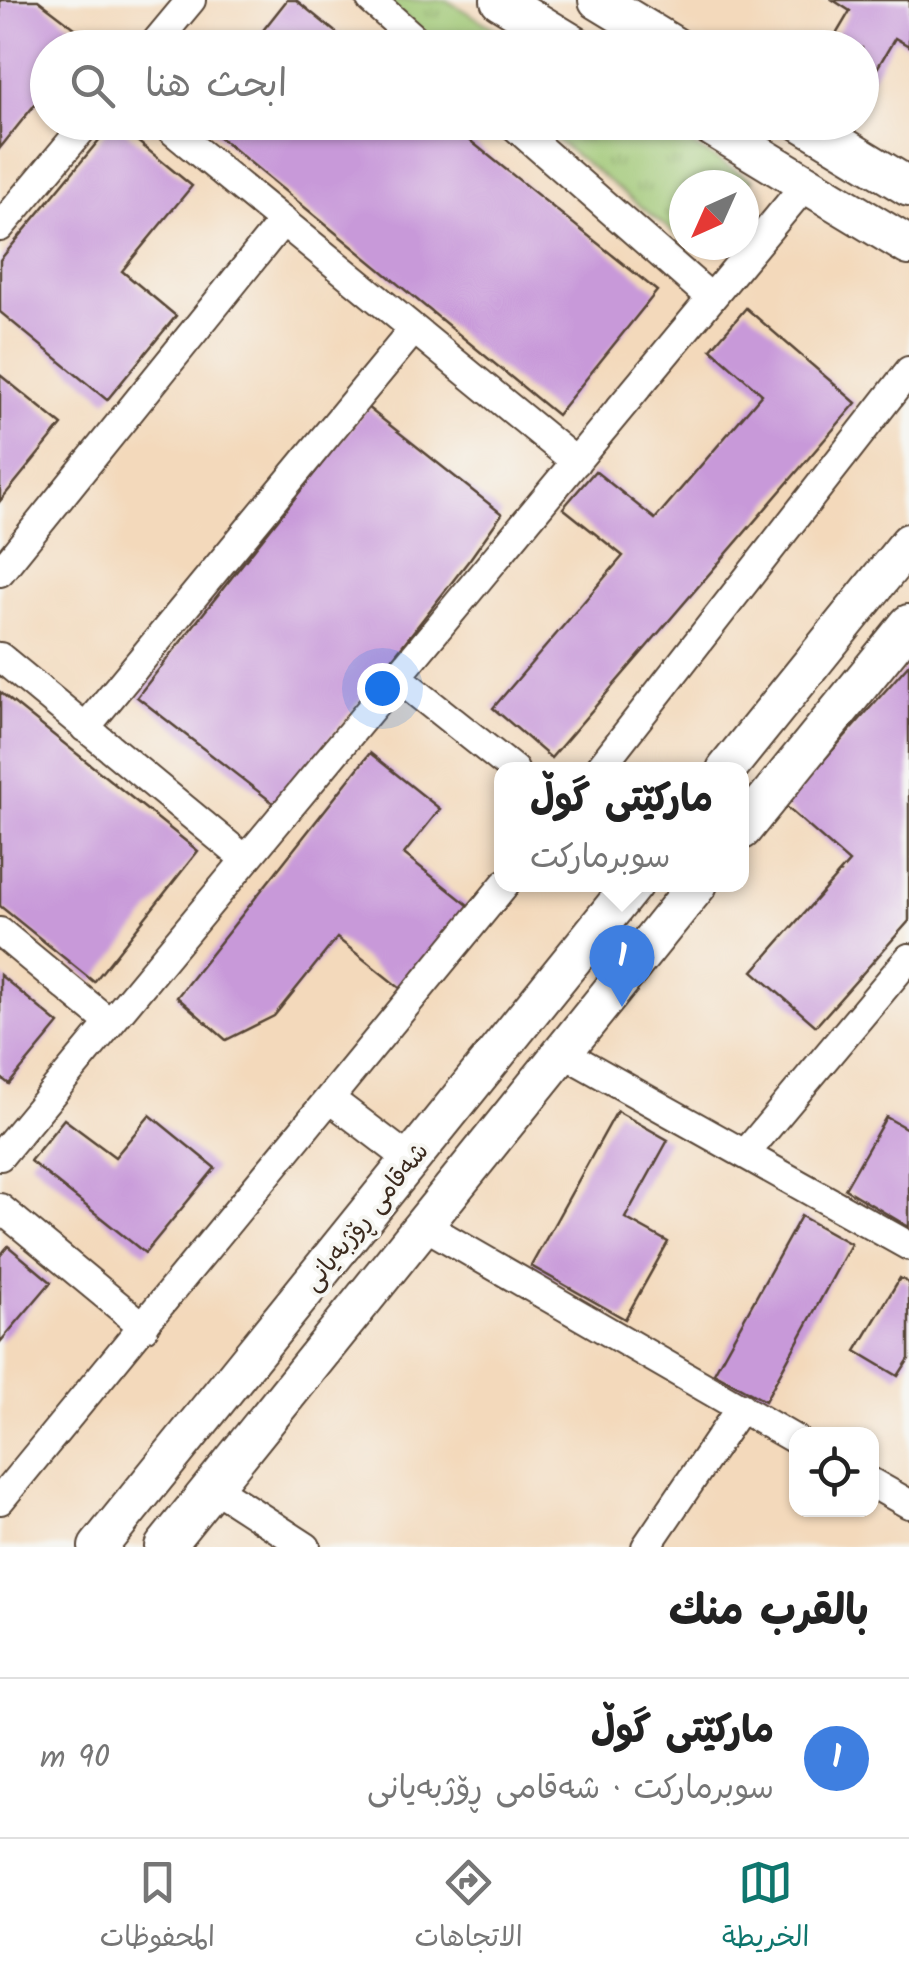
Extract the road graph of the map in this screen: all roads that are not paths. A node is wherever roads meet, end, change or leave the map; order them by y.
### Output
1 (191, 0) edge
2 (371, 0) edge
3 (500, 0) edge
4 (598, 0) edge
5 (166, 30) edge
6 (405, 30) edge
7 (549, 30) edge
8 (647, 30) edge
9 (73, 140) edge
10 (184, 140) edge
11 (530, 140) edge
12 (734, 140) edge
13 (832, 140) edge
14 (806, 184) junction
15 (909, 187) edge
16 (283, 221) junction
17 (0, 227) edge
18 (909, 246) edge
19 (710, 298) junction
20 (414, 329) junction
21 (909, 371) edge
22 (576, 462) junction
23 (909, 543) edge
24 (0, 572) edge
25 (909, 624) edge
26 (0, 658) edge
27 (397, 677) junction
28 (85, 728) junction
29 (504, 762) edge
30 (604, 762) edge
31 (732, 762) edge
32 (749, 821) edge
33 (245, 860) junction
34 (498, 892) edge
35 (626, 892) edge
36 (692, 892) edge
37 (0, 932) edge
38 (594, 932) junction
39 (909, 958) edge
40 (634, 963) junction
41 (897, 995) edge
42 (110, 1023) junction
43 (562, 1052) junction
44 (330, 1099) junction
45 (745, 1154) junction
46 (0, 1156) edge
47 (410, 1160) junction
48 (0, 1208) edge
49 (422, 1224) junction
50 (909, 1246) edge
51 (144, 1326) junction
52 (740, 1408) junction
53 (789, 1436) edge
54 (212, 1486) junction
55 (879, 1487) edge
56 (3, 1491) edge
57 (909, 1504) edge
58 (98, 1547) edge
59 (164, 1547) edge
60 (306, 1547) edge
61 (646, 1547) edge

1 - 5 street
2 - 6 street
3 - 7 street
4 - 8 street
9 - 17 street
10 - 16 street
11 - 19 street
12 - 14 street
13 - 15 street
14 - 18 street
14 - 19 street
16 - 20 street
16 - 24 street
19 - 22 street
20 - 22 street
20 - 28 street
21 - 30 street
22 - 27 street
23 - 31 street
25 - 32 street
26 - 28 street
27 - 29 street
27 - 33 street
28 - 33 street
33 - 42 street
34 - 44 street
35 - 38 street, شەقامی ڕۆژبەیانی
36 - 40 street, شەقامی ڕۆژبەیانی
37 - 42 street
38 - 40 street
38 - 47 street, شەقامی ڕۆژبەیانی
39 - 41 street
40 - 43 street, شەقامی ڕۆژبەیانی
41 - 45 street
42 - 46 street
43 - 45 street
43 - 49 street, شەقامی ڕۆژبەیانی
44 - 47 street
44 - 51 street
45 - 50 street
47 - 58 street, شەقامی ڕۆژبەیانی
48 - 51 street
49 - 52 street
49 - 54 street, شەقامی ڕۆژبەیانی
51 - 56 street
52 - 53 street
52 - 61 street
54 - 59 street, شەقامی ڕۆژبەیانی
54 - 60 street
55 - 57 street

